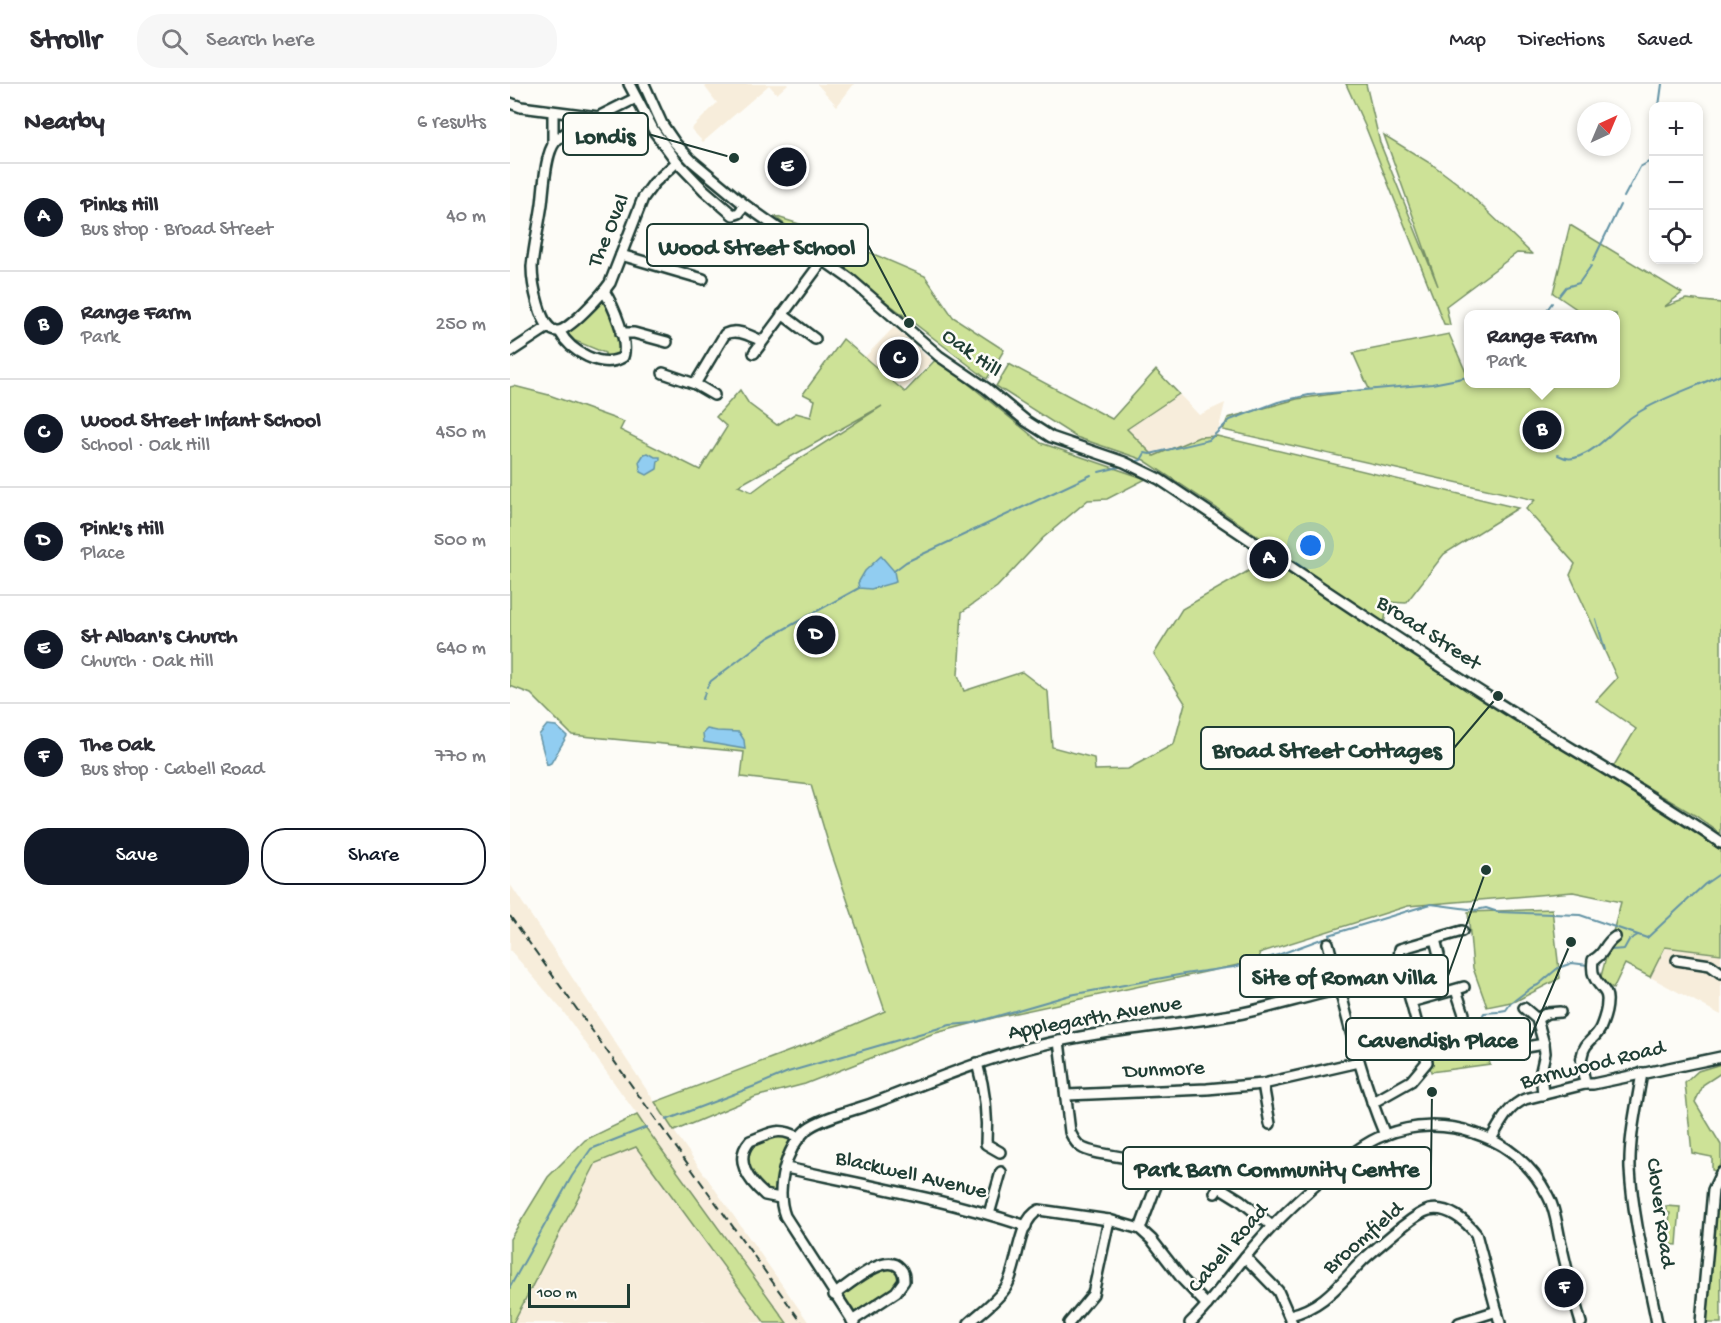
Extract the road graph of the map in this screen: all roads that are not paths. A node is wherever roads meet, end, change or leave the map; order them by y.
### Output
1 (629, 84) edge
2 (644, 84) edge
3 (636, 99) junction
4 (510, 103) edge
5 (553, 112) junction
6 (598, 117) junction
7 (554, 143) junction
8 (677, 162) junction
9 (746, 205) junction
10 (621, 255) junction
11 (823, 260) junction
12 (703, 279) dead end
13 (604, 291) junction
14 (782, 314) junction
15 (548, 327) junction
16 (560, 332) junction
17 (621, 333) junction
18 (815, 339) dead end
19 (762, 341) junction
20 (667, 342) dead end
21 (510, 352) edge
22 (754, 353) dead end
23 (663, 373) dead end
24 (695, 384) junction
25 (714, 395) dead end
26 (1146, 473) joint
27 (1721, 843) edge
28 (1462, 931) dead end
29 (1615, 937) dead end
30 (1435, 939) junction
31 (1328, 943) dead end
32 (1439, 955) dead end
33 (1677, 960) dead end
34 (1721, 973) edge
35 (1340, 989) junction
36 (1411, 1002) junction
37 (1524, 1008) dead end
38 (1560, 1012) dead end
39 (1464, 1014) dead end
40 (1537, 1019) junction
41 (1059, 1041) junction
42 (1544, 1044) junction
43 (1497, 1052) dead end
44 (1721, 1057) edge
45 (1359, 1062) junction
46 (977, 1063) junction
47 (1642, 1073) junction
48 (1263, 1084) junction
49 (1585, 1084) junction
50 (1067, 1095) junction
51 (1543, 1095) junction
52 (1371, 1103) junction
53 (1271, 1125) dead end
54 (1384, 1135) junction
55 (800, 1138) junction
56 (1491, 1139) junction
57 (1000, 1152) dead end
58 (786, 1168) junction
59 (1001, 1172) dead end
60 (1721, 1173) edge
61 (1219, 1187) dead end
62 (780, 1198) junction
63 (989, 1214) junction
64 (1109, 1220) junction
65 (1026, 1226) junction
66 (1272, 1227) junction
67 (1140, 1229) junction
68 (1245, 1257) junction
69 (834, 1294) junction
70 (1208, 1305) junction
71 (1497, 1311) junction
72 (1291, 1319) edge
73 (853, 1322) edge
74 (969, 1323) edge
75 (1069, 1323) edge
76 (1190, 1323) edge
77 (1459, 1323) edge
78 (1500, 1323) edge
79 (1581, 1323) edge
80 (1657, 1323) edge
81 (1701, 1323) edge

1 - 3 street
2 - 9 street, Oak Hill
3 - 6 street
3 - 8 street
4 - 5 street
5 - 6 street
5 - 7 street
6 - 7 street
7 - 15 street
8 - 9 street
8 - 10 street, The Oval
9 - 11 street, Oak Hill
10 - 12 street
10 - 13 street, The Oval
11 - 14 street
11 - 26 street, Oak Hill
13 - 16 street, The Oval
13 - 17 street, The Oval
14 - 18 street
14 - 19 street
15 - 16 street, The Oval
15 - 21 street
16 - 17 street, The Oval
17 - 20 street
19 - 22 street
19 - 24 street
23 - 24 street
24 - 25 street
26 - 27 street, Broad Street
28 - 30 street
29 - 49 street
30 - 32 street
30 - 36 street
31 - 35 street
33 - 34 street
35 - 41 street, Applegarth Avenue
35 - 45 street
36 - 39 street
36 - 52 street
37 - 40 street
38 - 40 street
40 - 42 street
41 - 46 street, Applegarth Avenue
41 - 50 street
42 - 43 street
42 - 51 street
44 - 47 street, Barnwood Road
45 - 48 street, Dunmore
45 - 52 street
46 - 55 street, Applegarth Avenue
46 - 57 street
47 - 49 street, Barnwood Road
47 - 80 street, Clover Road
48 - 50 street, Dunmore
48 - 53 street
49 - 51 street, Barnwood Road
50 - 67 street
51 - 56 street, Barnwood Road
52 - 54 street
54 - 56 street, Cabell Road
54 - 66 street, Cabell Road
55 - 58 street, Applegarth Avenue
55 - 62 street
56 - 79 street, Cabell Road
58 - 62 street, Applegarth Avenue
58 - 63 street, Blackwell Avenue
59 - 63 street
60 - 81 street
61 - 66 street
62 - 69 street
63 - 65 street, Blackwell Avenue
64 - 65 street
64 - 67 street
64 - 75 street
65 - 74 street
66 - 68 street, Cabell Road
67 - 70 street
68 - 70 street, Cabell Road
68 - 72 street
69 - 73 street
69 - 73 street
70 - 76 street, Cabell Road
71 - 72 street, Broomfield
71 - 77 street
71 - 78 street, Broomfield

